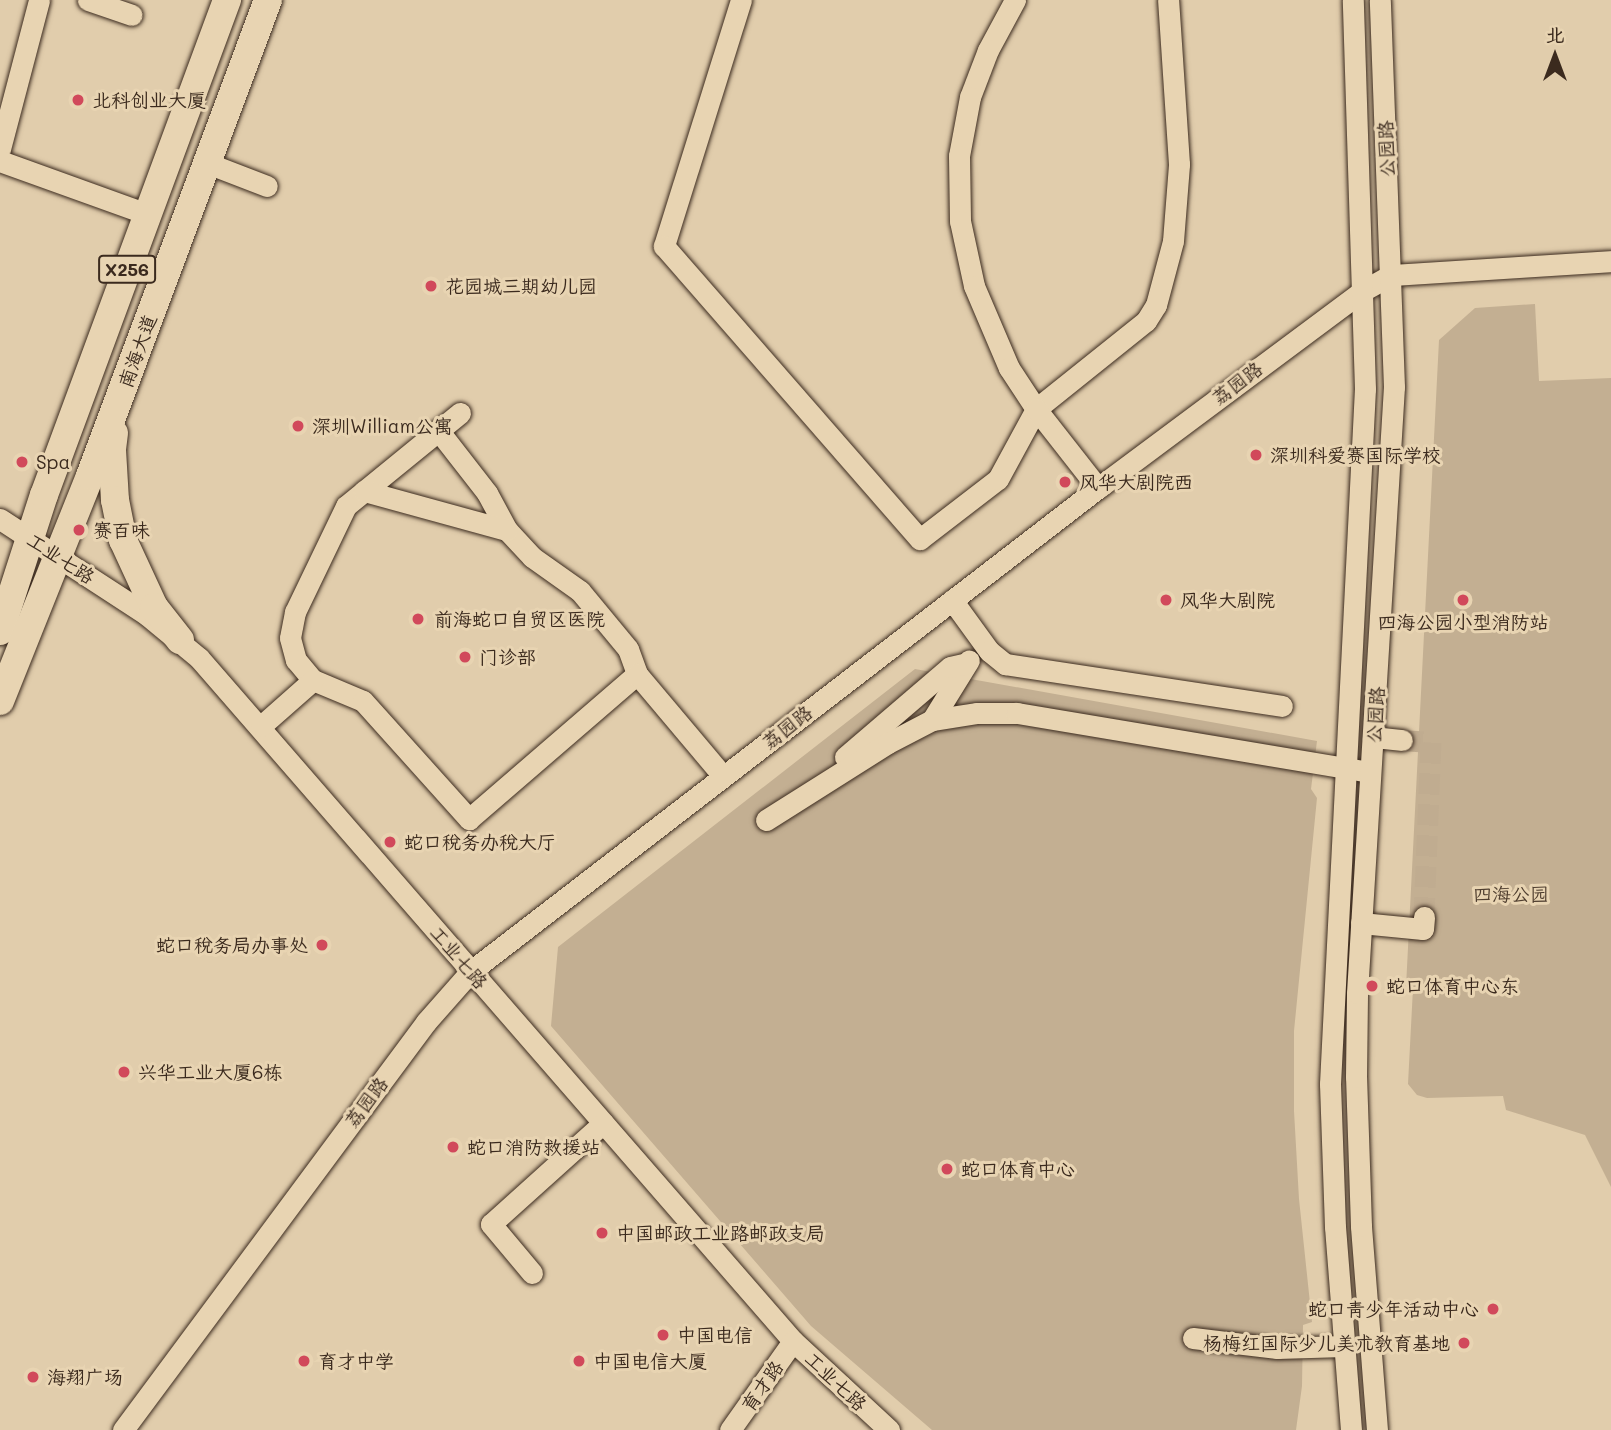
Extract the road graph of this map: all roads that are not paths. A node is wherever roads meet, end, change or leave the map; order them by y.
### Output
1 (38, 0) edge
2 (88, 0) edge
3 (227, 0) edge
4 (268, 0) edge
5 (741, 0) edge
6 (1015, 0) edge
7 (1168, 0) edge
8 (1353, 0) edge
9 (1380, 0) edge
10 (132, 15) dead end
11 (0, 149) edge
12 (0, 161) edge
13 (207, 163) junction
14 (267, 186) dead end
15 (147, 214) junction
16 (1611, 261) edge
17 (1391, 275) junction
18 (1364, 290) junction
19 (119, 400) junction
20 (1037, 409) junction
21 (460, 413) dead end
22 (438, 430) junction
23 (1098, 488) junction
24 (364, 491) junction
25 (0, 519) edge
26 (507, 530) junction
27 (31, 538) junction
28 (58, 556) junction
29 (952, 600) junction
30 (0, 631) edge
31 (180, 640) junction
32 (981, 641) junction
33 (967, 663) junction
34 (637, 674) junction
35 (313, 680) junction
36 (0, 701) edge
37 (1282, 706) dead end
38 (932, 720) junction
39 (261, 726) junction
40 (1373, 737) junction
41 (1402, 740) tunnel mouth
42 (1348, 769) junction
43 (1371, 773) junction
44 (723, 776) junction
45 (793, 799) dead end
46 (766, 820) dead end
47 (1424, 917) dead end
48 (1361, 923) junction
49 (471, 971) junction
50 (603, 1123) junction
51 (531, 1273) dead end
52 (1194, 1338) dead end
53 (793, 1341) junction
54 (1344, 1346) junction
55 (123, 1430) edge
56 (730, 1430) edge
57 (889, 1430) edge
58 (1351, 1430) edge
59 (1377, 1430) edge

1 - 11 street
2 - 10 street
3 - 15 main road, 南海大道 / X256
4 - 13 main road, 南海大道 / X256
5 - 20 street
6 - 20 street
7 - 20 street
8 - 18 street, 公园路
9 - 17 street, 公园路
12 - 15 street
13 - 14 street
13 - 19 main road, 南海大道 / X256
15 - 27 main road, 南海大道 / X256
16 - 17 street, 荔园路
17 - 18 street, 荔园路
17 - 40 street, 公园路
18 - 23 street, 荔园路
18 - 42 street, 公园路
19 - 28 main road, 南海大道 / X256
19 - 31 main road
20 - 23 street
21 - 22 street
22 - 24 street
22 - 26 street
23 - 29 street, 荔园路
24 - 26 street
24 - 35 street
25 - 27 street, 工业七路
26 - 34 street
27 - 28 street, 工业七路
27 - 30 main road, 南海大道 / X256
28 - 31 street, 工业七路
28 - 36 main road, 南海大道 / X256
29 - 32 street
29 - 44 street, 荔园路
31 - 39 street, 工业七路
32 - 33 street
32 - 37 street
33 - 38 street
33 - 45 street
34 - 35 street
34 - 44 street
35 - 39 street
38 - 42 street
38 - 46 street
39 - 49 street, 工业七路
40 - 41 street
40 - 43 street, 公园路
42 - 43 street
42 - 54 street, 公园路
43 - 48 street, 公园路
44 - 49 street, 荔园路
47 - 48 street
48 - 59 street, 公园路
49 - 50 street, 工业七路
49 - 55 street, 荔园路
50 - 51 street
50 - 53 street, 工业七路
52 - 54 street
53 - 56 street, 育才路
53 - 57 street, 工业七路
54 - 58 street, 公园路

